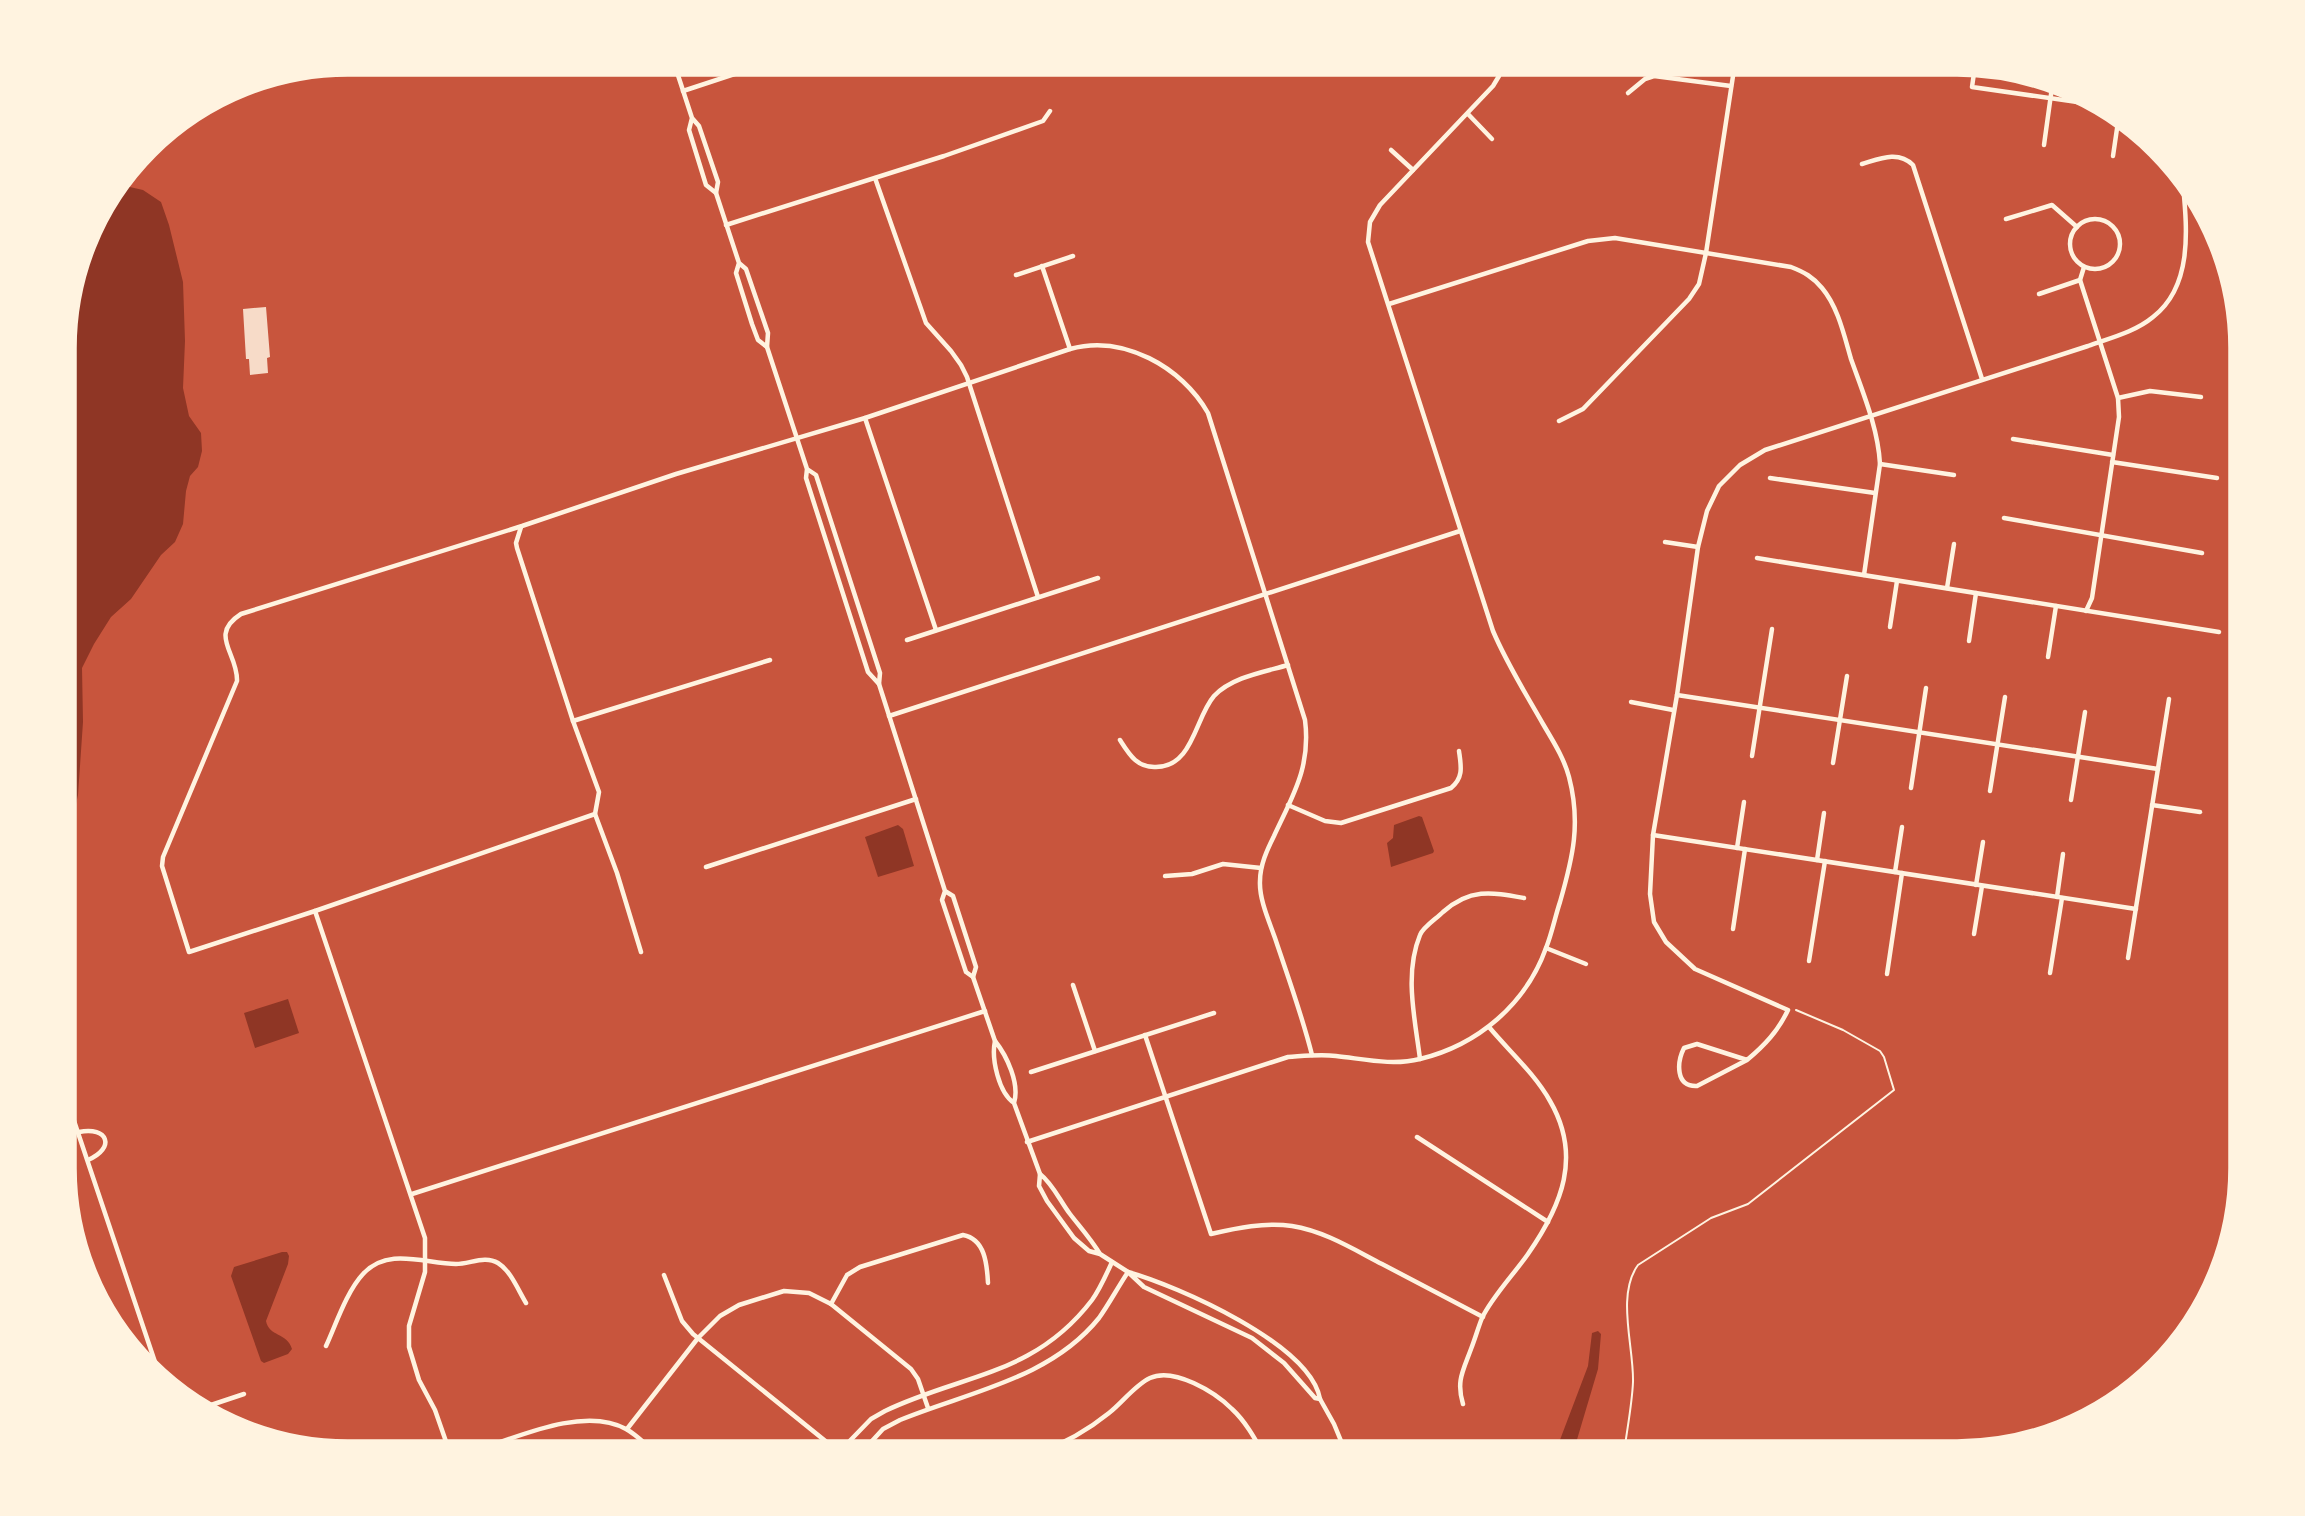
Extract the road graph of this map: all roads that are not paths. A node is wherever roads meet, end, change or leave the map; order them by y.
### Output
1 (678, 75) edge
2 (732, 75) edge
3 (1499, 75) edge
4 (1733, 75) edge
5 (1974, 76) edge
6 (1731, 86) junction
7 (683, 91) junction
8 (2051, 92) edge
9 (1628, 93) dead end
10 (2050, 98) junction
11 (2073, 101) edge
12 (1050, 111) dead end
13 (1468, 114) junction
14 (692, 118) junction
15 (2117, 128) edge
16 (1492, 139) dead end
17 (2044, 145) dead end
18 (1391, 149) dead end
19 (2113, 156) dead end
20 (1862, 164) dead end
21 (1413, 170) junction
22 (874, 178) junction
23 (716, 193) junction
24 (2184, 197) edge
25 (2006, 219) dead end
26 (726, 225) junction
27 (2077, 227) junction
28 (1706, 253) junction
29 (1073, 256) dead end
30 (738, 263) junction
31 (1042, 266) junction
32 (2084, 268) junction
33 (1016, 275) dead end
34 (2080, 280) junction
35 (2039, 294) dead end
36 (1388, 304) junction
37 (2099, 342) junction
38 (767, 347) junction
39 (1070, 349) junction
40 (1982, 379) junction
41 (968, 383) junction
42 (2202, 397) dead end
43 (2118, 398) junction
44 (1870, 415) junction
45 (865, 418) junction
46 (1559, 421) dead end
47 (797, 438) junction
48 (2013, 439) dead end
49 (2113, 458) junction
50 (1880, 464) junction
51 (807, 468) junction
52 (1954, 475) dead end
53 (1770, 478) dead end
54 (2217, 478) dead end
55 (1875, 493) junction
56 (2004, 518) dead end
57 (522, 526) junction
58 (1460, 531) junction
59 (2101, 536) junction
60 (1665, 542) dead end
61 (1954, 544) dead end
62 (1698, 547) junction
63 (2202, 553) dead end
64 (1757, 558) dead end
65 (1864, 575) junction
66 (1098, 578) dead end
67 (1897, 581) junction
68 (1947, 589) junction
69 (1976, 593) junction
70 (1266, 594) junction
71 (1038, 597) junction
72 (2056, 606) junction
73 (2086, 611) junction
74 (1890, 627) dead end
75 (1772, 629) dead end
76 (936, 630) junction
77 (2219, 632) dead end
78 (908, 640) dead end
79 (1969, 641) dead end
80 (2048, 657) dead end
81 (770, 660) dead end
82 (1288, 665) junction
83 (1847, 676) dead end
84 (878, 684) junction
85 (1926, 688) dead end
86 (1677, 695) junction
87 (2005, 697) dead end
88 (2169, 699) dead end
89 (1632, 702) dead end
90 (1760, 708) junction
91 (1674, 710) junction
92 (2085, 712) dead end
93 (889, 716) junction
94 (1840, 720) junction
95 (573, 721) junction
96 (1919, 733) junction
97 (1120, 740) dead end
98 (1997, 745) junction
99 (1459, 751) dead end
100 (1752, 756) dead end
101 (2078, 757) junction
102 (1833, 763) dead end
103 (2158, 769) junction
104 (1910, 788) dead end
105 (1990, 791) dead end
106 (916, 799) junction
107 (2071, 800) dead end
108 (1744, 802) dead end
109 (1288, 805) junction
110 (2152, 805) junction
111 (2200, 812) dead end
112 (1824, 813) dead end
113 (596, 814) junction
114 (1902, 827) dead end
115 (1653, 835) junction
116 (1983, 842) dead end
117 (1737, 848) junction
118 (1745, 849) junction
119 (2063, 854) dead end
120 (1817, 860) junction
121 (1825, 862) junction
122 (706, 867) dead end
123 (1261, 868) junction
124 (1895, 872) junction
125 (1902, 873) junction
126 (1165, 876) dead end
127 (1979, 885) junction
128 (945, 891) junction
129 (2059, 897) junction
130 (1524, 898) dead end
131 (2136, 909) junction
132 (316, 911) junction
133 (1733, 929) dead end
134 (1974, 934) dead end
135 (1546, 948) junction
136 (641, 952) dead end
137 (2128, 958) dead end
138 (1809, 961) dead end
139 (1586, 964) dead end
140 (2050, 973) dead end
141 (1887, 974) dead end
142 (973, 977) junction
143 (1073, 985) dead end
144 (985, 1012) junction
145 (1214, 1013) dead end
146 (1489, 1027) junction
147 (1145, 1035) junction
148 (995, 1041) junction
149 (1095, 1051) junction
150 (1312, 1055) junction
151 (1420, 1059) junction
152 (1747, 1060) junction
153 (1031, 1072) dead end
154 (1165, 1098) junction
155 (1014, 1102) junction
156 (75, 1121) edge
157 (79, 1132) junction
158 (1417, 1137) dead end
159 (1027, 1142) junction
160 (88, 1160) junction
161 (1040, 1174) junction
162 (412, 1194) junction
163 (1548, 1222) junction
164 (1100, 1254) junction
165 (427, 1259) junction
166 (1112, 1262) junction
167 (1128, 1272) junction
168 (664, 1275) dead end
169 (988, 1283) dead end
170 (526, 1303) dead end
171 (831, 1304) junction
172 (1483, 1317) junction
173 (698, 1338) junction
174 (326, 1346) dead end
175 (155, 1360) edge
176 (244, 1394) dead end
177 (925, 1396) junction
178 (1320, 1399) junction
179 (213, 1404) edge
180 (1463, 1404) dead end
181 (928, 1408) junction
182 (627, 1429) junction
183 (446, 1441) edge
184 (508, 1441) edge
185 (642, 1441) edge
186 (825, 1441) edge
187 (850, 1441) edge
188 (872, 1441) edge
189 (1063, 1441) edge
190 (1256, 1441) edge
191 (1341, 1441) edge

1 - 7 street
2 - 7 street
3 - 13 street
4 - 6 street
5 - 10 street
6 - 9 street
6 - 28 street
7 - 14 street
8 - 10 street
10 - 11 street
10 - 17 street
12 - 22 street
13 - 16 street
13 - 21 street
14 - 23 street
14 - 23 street
15 - 19 street
18 - 21 street
20 - 40 street
21 - 36 street
22 - 26 street
22 - 41 street
23 - 26 street
24 - 37 street
25 - 27 street
26 - 30 street
27 - 32 street
27 - 32 street
28 - 36 street
28 - 44 street
28 - 46 street
29 - 31 street
30 - 38 street
30 - 38 street
31 - 33 street
31 - 39 street
32 - 34 street
34 - 35 street
34 - 37 street
36 - 58 street
37 - 40 street
37 - 43 street
38 - 47 street
39 - 41 street
39 - 70 street
40 - 44 street
41 - 45 street
41 - 71 street
42 - 43 street
43 - 49 street
44 - 50 street
44 - 62 street
45 - 47 street
45 - 76 street
47 - 51 street
47 - 57 street
48 - 49 street
49 - 54 street
49 - 59 street
50 - 52 street
50 - 55 street
51 - 84 street
51 - 84 street
53 - 55 street
55 - 65 street
56 - 59 street
57 - 95 street
57 - 132 street
58 - 70 street
58 - 135 street
59 - 63 street
59 - 73 street
60 - 62 street
61 - 68 street
62 - 86 street
64 - 65 street
65 - 67 street
66 - 71 street
67 - 68 street
67 - 74 street
68 - 69 street
69 - 72 street
69 - 79 street
70 - 82 street
70 - 93 street
71 - 76 street
72 - 73 street
72 - 80 street
73 - 77 street
75 - 90 street
76 - 78 street
81 - 95 street
82 - 97 street
82 - 109 street
83 - 94 street
84 - 93 street
85 - 96 street
86 - 90 street
86 - 91 street
87 - 98 street
88 - 103 street
89 - 91 street
90 - 94 street
90 - 100 street
91 - 115 street
92 - 101 street
93 - 106 street
94 - 96 street
94 - 102 street
95 - 113 street
96 - 98 street
96 - 104 street
98 - 101 street
98 - 105 street
99 - 109 street
101 - 103 street
101 - 107 street
103 - 110 street
106 - 122 street
106 - 128 street
108 - 117 street
109 - 123 street
110 - 111 street
110 - 131 street
112 - 120 street
113 - 132 street
113 - 136 street
114 - 124 street
115 - 117 street
115 - 152 street
116 - 127 street
117 - 118 street
118 - 120 street
118 - 133 street
119 - 129 street
120 - 121 street
121 - 124 street
121 - 138 street
123 - 126 street
123 - 150 street
124 - 125 street
125 - 127 street
125 - 141 street
127 - 129 street
127 - 134 street
128 - 142 street
128 - 142 street
129 - 131 street
129 - 140 street
130 - 151 street
131 - 137 street
132 - 162 street
135 - 139 street
135 - 146 street
142 - 144 street
143 - 149 street
144 - 148 street
144 - 162 street
145 - 147 street
146 - 151 street
146 - 163 street
147 - 149 street
147 - 154 street
148 - 155 street
148 - 155 street
149 - 153 street
150 - 151 street
150 - 154 street
152 - 152 street
154 - 159 street
154 - 172 street
155 - 159 street
156 - 157 street
157 - 160 street
157 - 160 street
158 - 163 street
159 - 161 street
160 - 175 street
161 - 164 street
161 - 164 street
162 - 165 street
163 - 172 street
164 - 166 street
165 - 170 street
165 - 174 street
165 - 183 street
166 - 167 street
166 - 177 street
167 - 178 street
167 - 178 street
167 - 181 street
168 - 173 street
169 - 171 street
171 - 173 street
171 - 177 street
172 - 180 street
173 - 182 street
173 - 186 street
176 - 179 street
177 - 181 street
177 - 187 street
178 - 191 street
181 - 188 street
182 - 184 street
182 - 185 street
189 - 190 street

